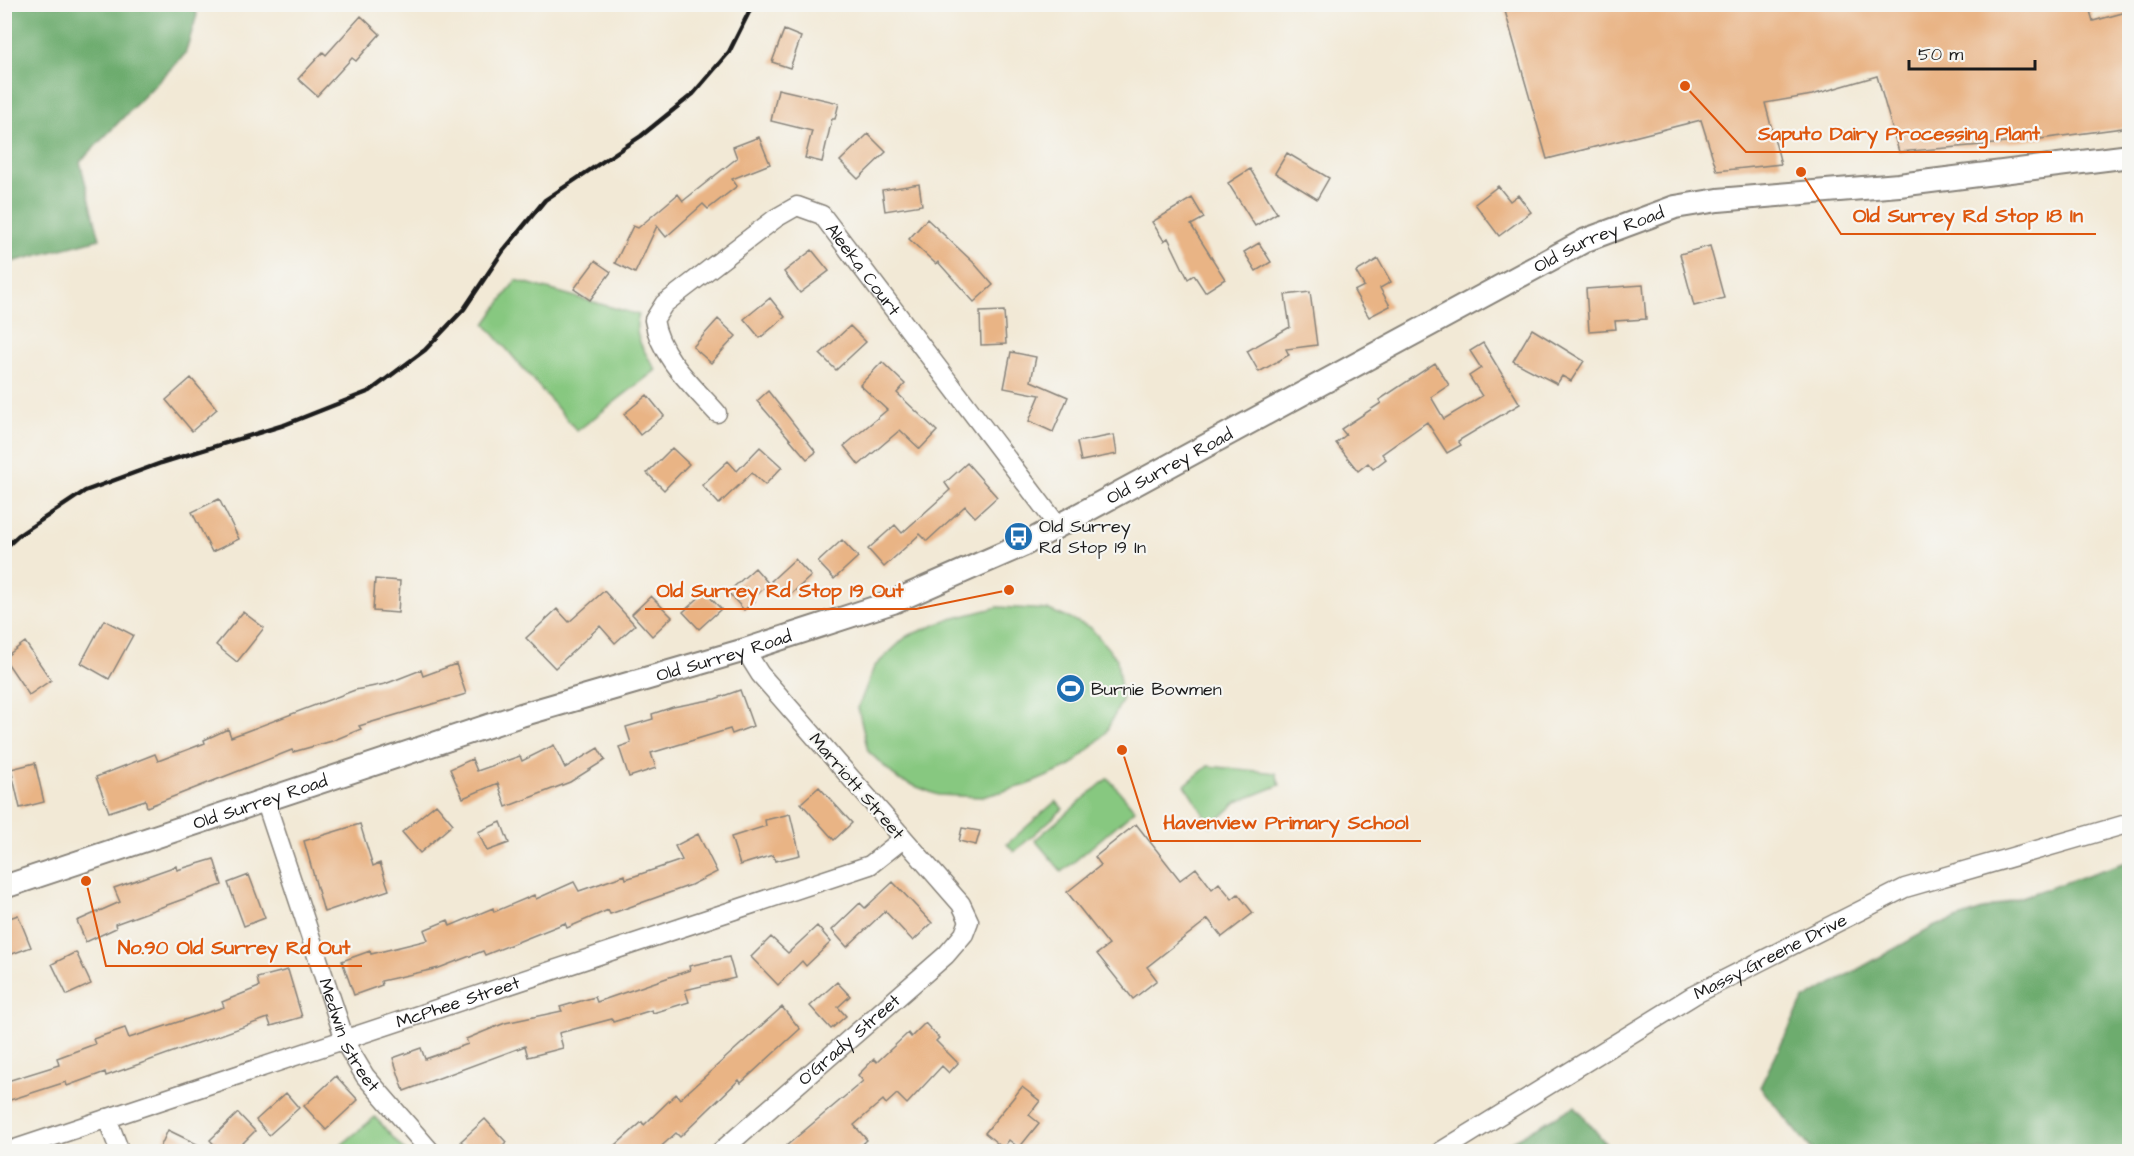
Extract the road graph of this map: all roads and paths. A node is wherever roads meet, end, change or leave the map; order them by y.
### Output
1 (2130, 156) edge
2 (717, 413) dead end
3 (1058, 526) junction
4 (745, 650) junction
5 (265, 800) junction
6 (2130, 823) edge
7 (903, 839) junction
8 (4, 887) edge
9 (969, 921) joint
10 (344, 1040) junction
11 (107, 1118) junction
12 (6, 1152) edge
13 (120, 1152) edge
14 (431, 1152) edge
15 (720, 1152) edge
16 (1440, 1152) edge

1 - 3 main road, Old Surrey Road
2 - 3 street, Aleeka Court
3 - 4 main road, Old Surrey Road
4 - 5 main road, Old Surrey Road
4 - 7 street, Marriott Street
5 - 8 main road, Old Surrey Road
5 - 10 street, Medwin Street
6 - 16 street, Massy-Greene Drive
7 - 9 street, Marriott Street
7 - 10 street, McPhee Street
9 - 15 street, O'Grady Street
10 - 11 street, McPhee Street
10 - 14 street, Medwin Street
11 - 12 street, McPhee Street
11 - 13 street

